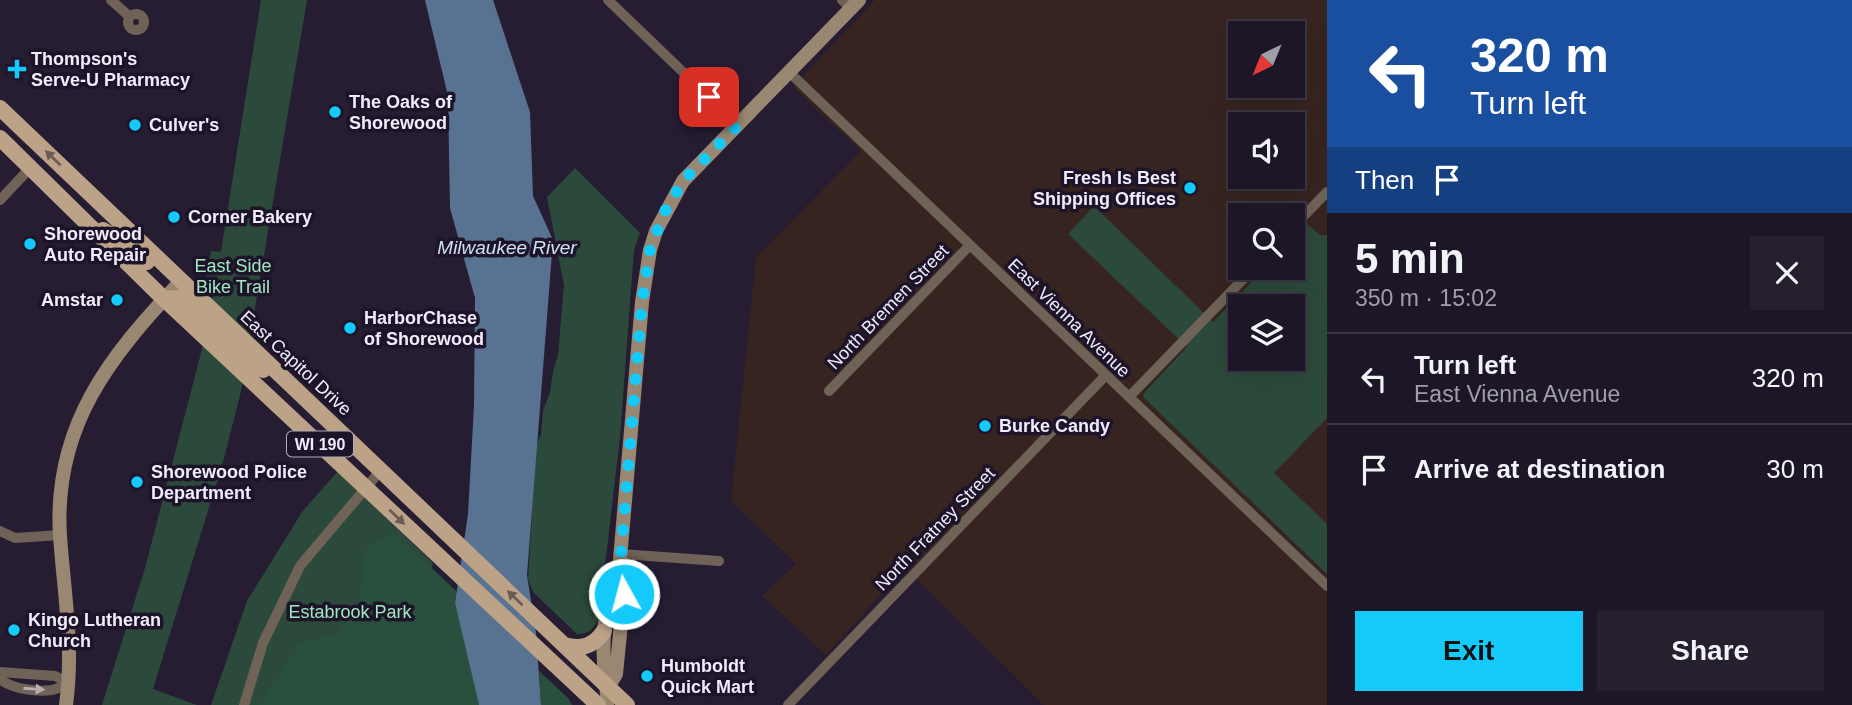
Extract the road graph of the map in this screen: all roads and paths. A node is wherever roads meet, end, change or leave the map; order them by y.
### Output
1 (111, 0) edge
2 (608, 0) edge
3 (850, 3) edge
4 (130, 17) dead end
5 (789, 72) junction
6 (0, 108) edge
7 (738, 125) junction
8 (0, 138) edge
9 (31, 167) junction
10 (1327, 192) edge
11 (0, 200) edge
12 (102, 205) junction
13 (1305, 215) edge
14 (86, 221) junction
15 (970, 246) junction
16 (1242, 280) edge
17 (181, 281) junction
18 (164, 299) junction
19 (247, 375) junction
20 (1105, 375) junction
21 (829, 391) dead end
22 (299, 392) junction
23 (1129, 397) junction
24 (382, 470) junction
25 (366, 487) junction
26 (0, 531) edge
27 (60, 535) junction
28 (621, 554) junction
29 (719, 561) dead end
30 (619, 571) junction
31 (1327, 586) edge
32 (604, 631) junction
33 (564, 645) junction
34 (0, 672) edge
35 (0, 679) edge
36 (69, 683) junction
37 (608, 687) junction
38 (66, 705) edge
39 (244, 705) edge
40 (598, 705) edge
41 (607, 705) edge
42 (627, 705) edge
43 (788, 705) edge

1 - 4 street
2 - 7 street
3 - 5 main road
5 - 7 main road
5 - 15 street, East Vienna Avenue
12 -> 6 main road, East Capitol Drive / WI 190
7 - 28 main road
8 - 9 main road, WI 190
9 - 11 street
9 - 12 main road
9 - 14 main road, WI 190
10 - 13 street
12 - 17 main road, East Capitol Drive / WI 190
14 - 17 main road
14 - 18 main road, WI 190
15 - 20 street, East Vienna Avenue
15 - 21 street, North Bremen Street
16 - 23 street
17 - 18 main road
17 - 22 main road, East Capitol Drive / WI 190
18 - 19 main road, WI 190
18 - 22 main road
18 - 27 main road
19 - 22 main road
19 - 25 main road, WI 190
20 - 23 street, East Vienna Avenue
20 - 43 street, North Fratney Street
22 - 24 main road, East Capitol Drive / WI 190
23 - 31 street, East Vienna Avenue
24 - 25 street
33 -> 24 main road, East Capitol Drive / WI 190
25 - 39 street
25 -> 40 main road, WI 190
26 - 27 street
27 - 36 main road
28 - 29 street
28 - 30 main road
30 - 32 main road
30 - 37 main road
32 - 33 main road
32 - 37 main road
33 - 37 main road, East Capitol Drive / WI 190
34 - 36 street
35 -> 36 street
36 - 38 main road
37 - 41 main road
37 - 42 main road, East Capitol Drive / WI 190

